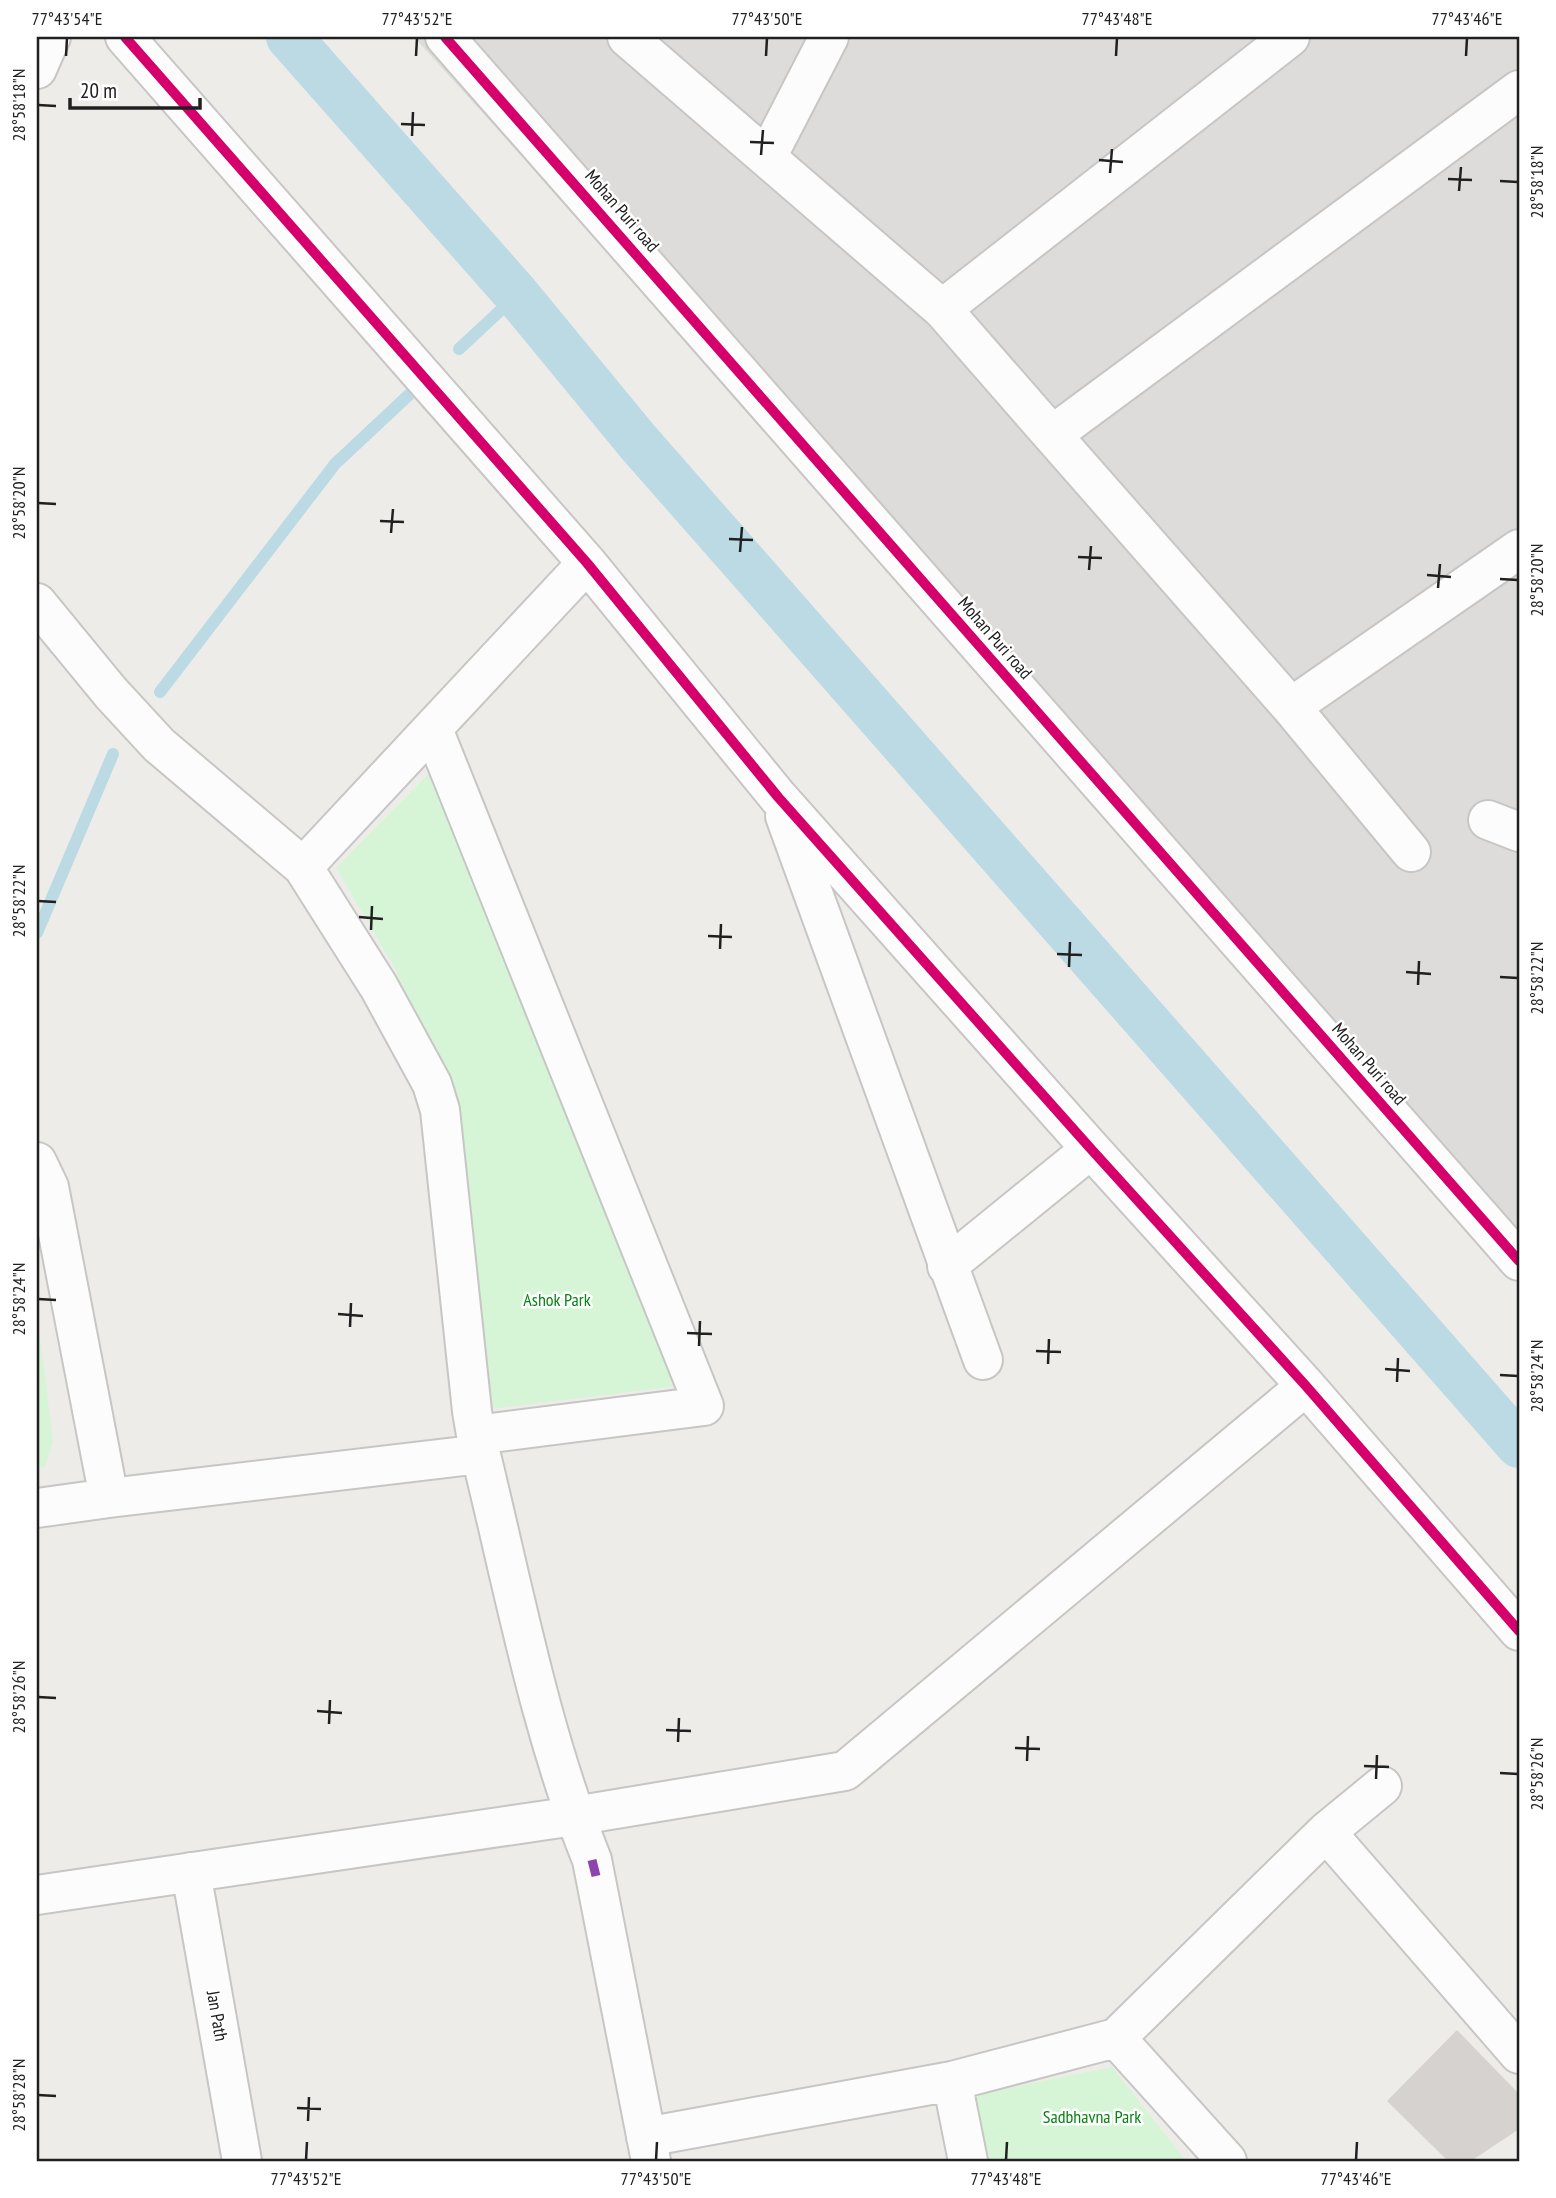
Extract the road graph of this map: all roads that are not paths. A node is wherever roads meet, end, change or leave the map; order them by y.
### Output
1 (51, 37) edge
2 (125, 37) edge
3 (628, 37) edge
4 (829, 37) edge
5 (1290, 37) edge
6 (461, 44) edge
7 (37, 69) edge
8 (1519, 90) edge
9 (767, 158) junction
10 (942, 309) junction
11 (1052, 435) junction
12 (1519, 550) edge
13 (587, 564) junction
14 (37, 603) edge
15 (1291, 707) junction
16 (433, 729) junction
17 (778, 797) junction
18 (1411, 852) dead end
19 (303, 867) junction
20 (1091, 1149) junction
21 (37, 1162) edge
22 (1519, 1261) edge
23 (947, 1266) junction
24 (982, 1360) dead end
25 (1306, 1386) junction
26 (479, 1445) junction
27 (109, 1498) junction
28 (37, 1508) edge
29 (1519, 1631) edge
30 (1382, 1786) dead end
31 (574, 1816) junction
32 (1326, 1832) junction
33 (191, 1872) junction
34 (37, 1895) edge
35 (1116, 2038) junction
36 (1519, 2054) edge
37 (952, 2081) junction
38 (649, 2149) edge
39 (242, 2161) edge
40 (968, 2161) edge
41 (1227, 2161) edge

1 - 7 street
2 - 13 street
3 - 9 street
4 - 9 street
5 - 10 street
6 - 22 street, Mohan Puri road
8 - 11 street
9 - 10 street
10 - 11 street
11 - 15 street
12 - 15 street
13 - 16 street
13 - 17 street
14 - 19 street
15 - 18 street
16 - 19 street
16 - 26 street
17 - 20 street
17 - 23 street
19 - 26 street
20 - 23 street
20 - 25 street
21 - 27 street
23 - 24 street
25 - 29 street
25 - 31 street
26 - 27 street
26 - 31 street
27 - 28 street
30 - 32 street
31 - 33 street
31 - 38 street
32 - 35 street
32 - 36 street
33 - 34 street
33 - 39 street, Jan Path
35 - 37 street
35 - 41 street
37 - 38 street
37 - 40 street

